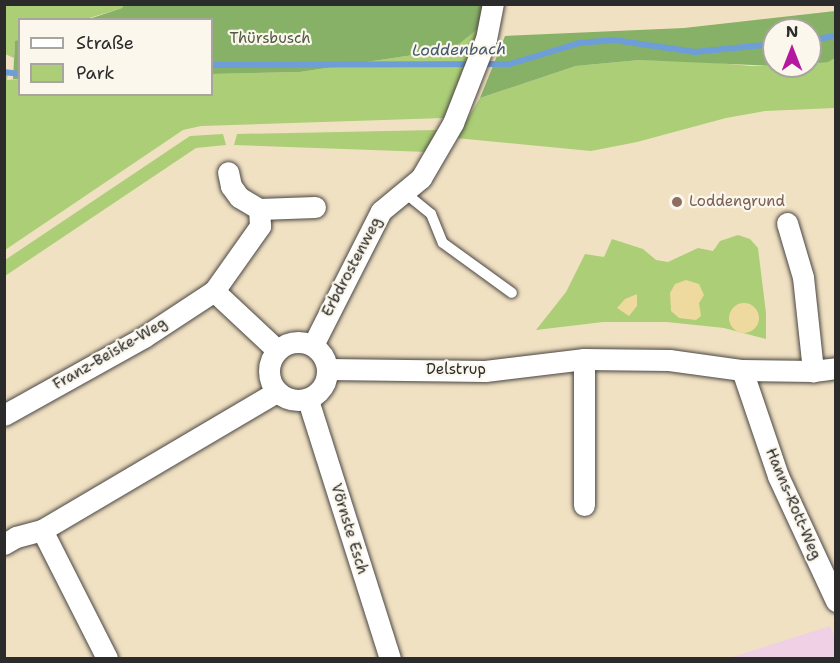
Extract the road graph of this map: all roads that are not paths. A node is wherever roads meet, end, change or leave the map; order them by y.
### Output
1 (494, 4) edge
2 (228, 172) dead end
3 (404, 192) junction
4 (315, 207) dead end
5 (259, 209) junction
6 (787, 223) dead end
7 (214, 291) junction
8 (512, 293) dead end
9 (313, 345) junction
10 (277, 350) junction
11 (584, 359) junction
12 (328, 369) junction
13 (836, 369) edge
14 (742, 370) junction
15 (813, 371) junction
16 (276, 392) junction
17 (308, 400) junction
18 (4, 415) edge
19 (584, 506) dead end
20 (42, 530) junction
21 (8, 534) edge
22 (836, 602) edge
23 (107, 658) edge
24 (390, 658) edge

1 - 3 street, Erbdrostenweg
2 - 5 street
3 - 8 lane
3 - 9 street, Erbdrostenweg
4 - 5 street
5 - 7 street, Franz-Beiske-Weg
6 - 15 street
7 - 10 street
7 - 18 street, Franz-Beiske-Weg
9 - 10 street
9 - 12 street
10 - 16 street
11 - 12 street, Delstrup
11 - 14 street, Delstrup
11 - 19 street
12 - 17 street
13 - 15 street, Delstrup
14 - 15 street, Delstrup
14 - 22 street, Hanns-Rott-Weg
16 - 17 street
16 - 20 street
17 - 24 street, Vörnste Esch
20 - 21 street
20 - 23 street

